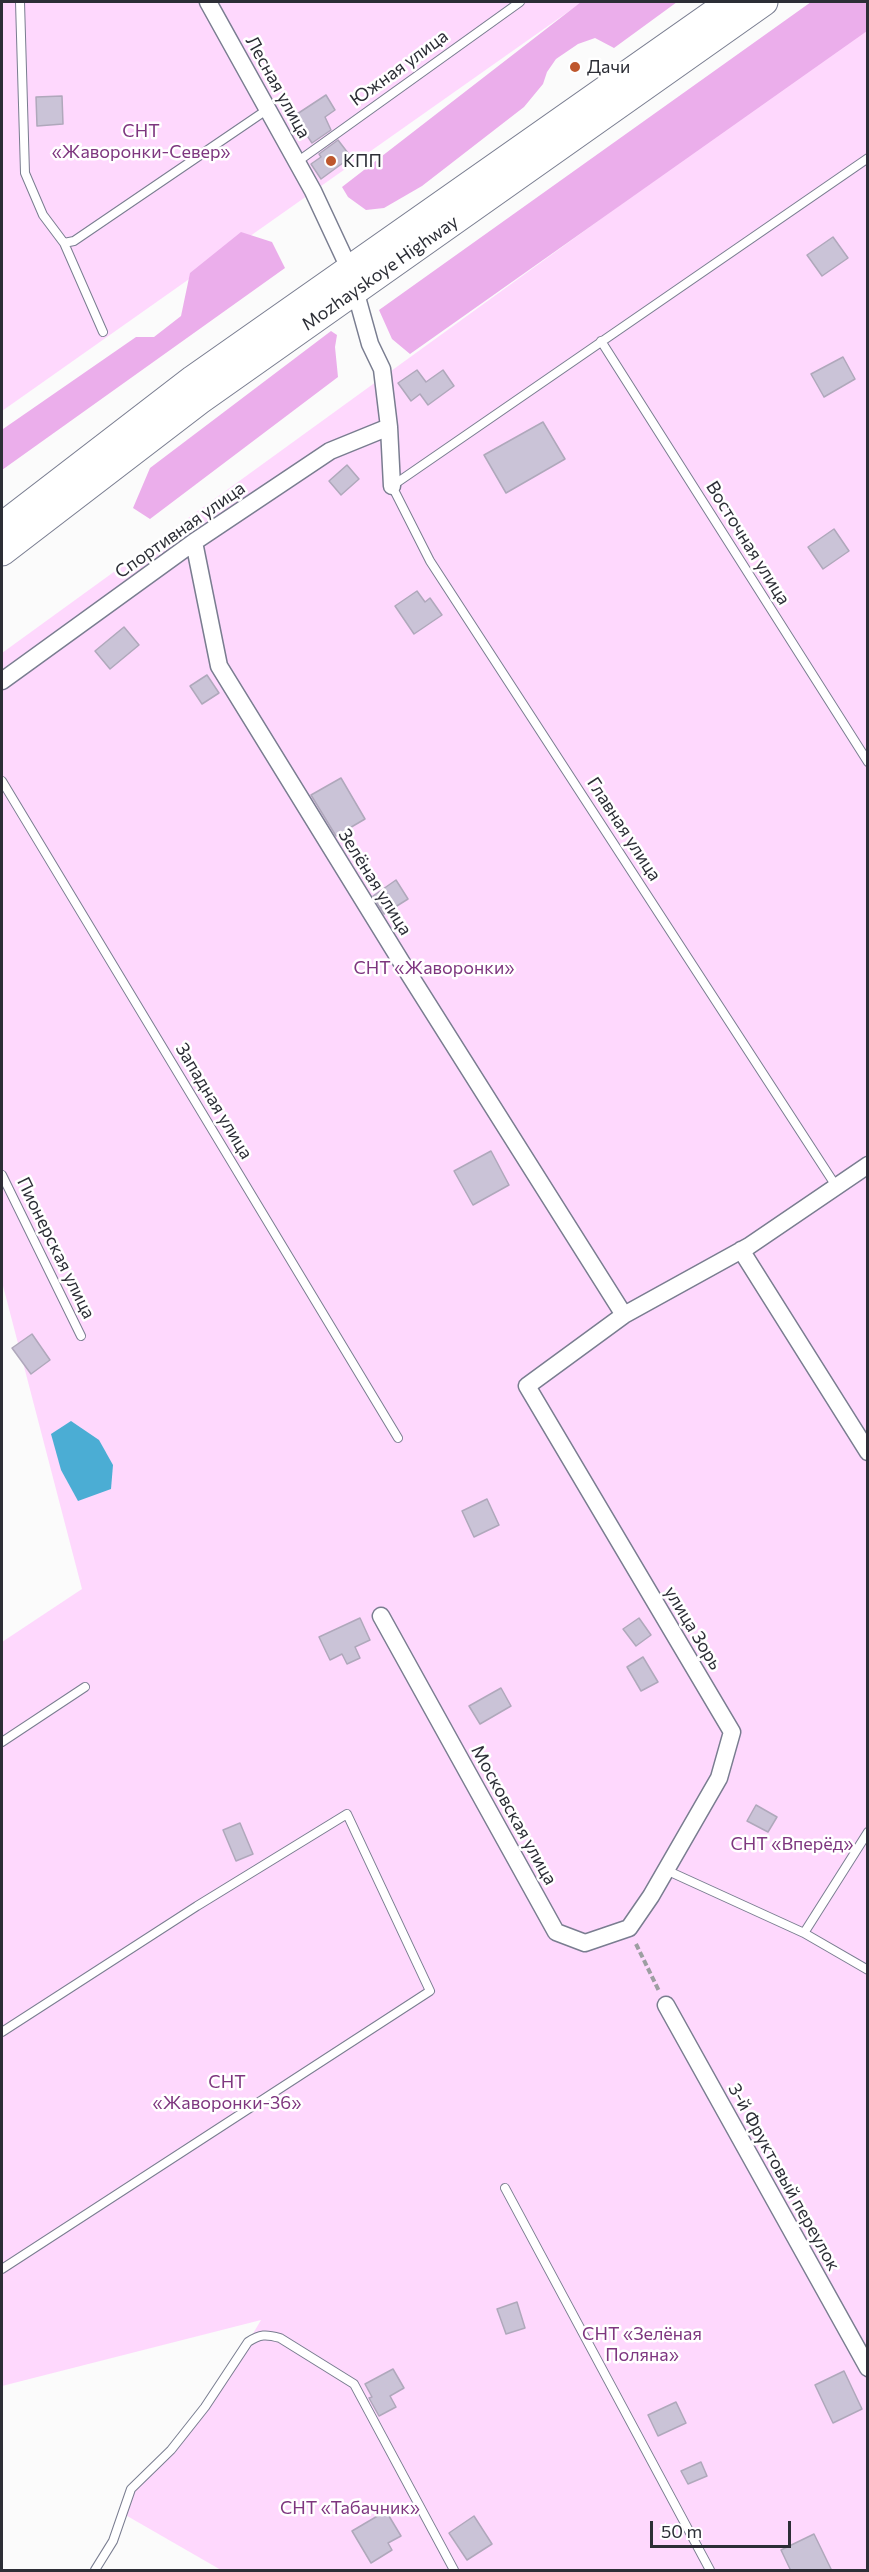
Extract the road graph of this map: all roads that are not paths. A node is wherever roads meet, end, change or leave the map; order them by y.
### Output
1 (20, 2) edge
2 (208, 2) edge
3 (520, 2) edge
4 (730, 2) edge
5 (764, 2) edge
6 (268, 109) junction
7 (867, 158) edge
8 (297, 162) junction
9 (64, 243) junction
10 (352, 279) junction
11 (103, 332) dead end
12 (602, 341) junction
13 (389, 426) junction
14 (392, 486) junction
15 (2, 526) edge
16 (194, 542) junction
17 (2, 552) edge
18 (2, 681) edge
19 (867, 762) edge
20 (2, 782) edge
21 (867, 1165) edge
22 (2, 1175) edge
23 (836, 1186) junction
24 (741, 1250) junction
25 (624, 1315) junction
26 (81, 1336) dead end
27 (398, 1438) dead end
28 (867, 1452) edge
29 (381, 1616) dead end
30 (85, 1687) dead end
31 (2, 1742) edge
32 (867, 1832) edge
33 (666, 1870) junction
34 (651, 1896) joint
35 (804, 1934) junction
36 (867, 1970) edge
37 (666, 2005) road end
38 (2, 2032) edge
39 (505, 2188) dead end
40 (2, 2269) edge
41 (867, 2368) edge
42 (95, 2571) edge
43 (454, 2571) edge
44 (710, 2571) edge

1 - 9 lane
2 - 6 street, Лесная улица
3 - 8 lane, Южная улица
4 - 10 main road, Mozhayskoye Highway
5 - 10 main road, Mozhayskoye Highway
6 - 8 street, Лесная улица
6 - 9 lane
7 - 12 lane
8 - 10 street, Лесная улица
9 - 11 lane
10 - 13 street, Лесная улица
10 - 15 main road, Mozhayskoye Highway
10 - 17 main road, Mozhayskoye Highway
12 - 14 lane
12 - 19 lane, Восточная улица
13 - 14 street, Лесная улица
13 - 16 street, Спортивная улица
14 - 23 lane, Главная улица
16 - 18 street, Спортивная улица
16 - 25 street, Зелёная улица
20 - 27 lane, Западная улица
21 - 23 street
22 - 26 lane, Пионерская улица
23 - 24 street
24 - 25 street
24 - 28 street
25 - 33 street, улица Зорь
29 - 34 street, Московская улица
30 - 31 lane
32 - 35 lane
33 - 34 street, улица Зорь
33 - 35 lane
35 - 36 lane
37 - 41 street, 3-й Фруктовый переулок
38 - 40 lane
39 - 44 lane
42 - 43 lane

